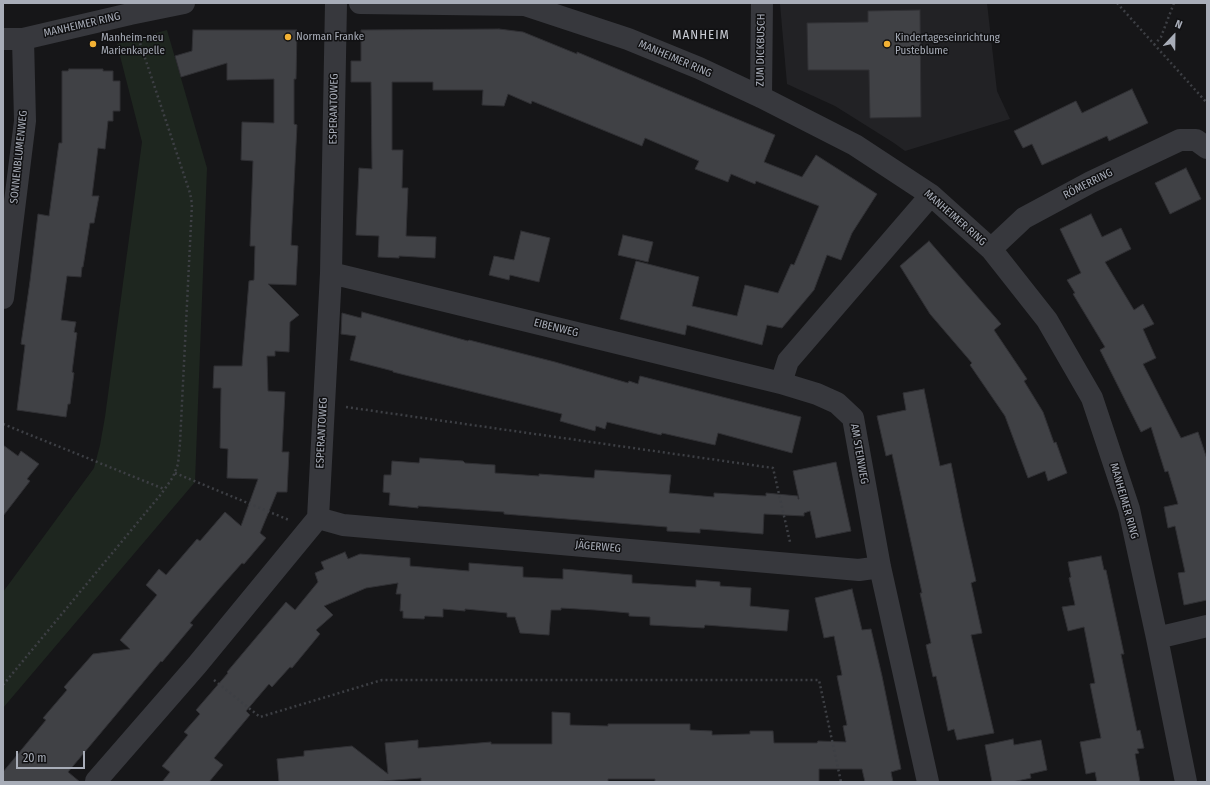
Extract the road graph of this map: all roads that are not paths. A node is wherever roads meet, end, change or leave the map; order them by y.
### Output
1 (184, 3) edge
2 (336, 3) edge
3 (360, 3) edge
4 (762, 3) edge
5 (13, 39) edge
6 (761, 97) junction
7 (1201, 144) edge
8 (931, 195) junction
9 (991, 249) junction
10 (331, 273) junction
11 (3, 298) edge
12 (781, 383) junction
13 (314, 523) junction
14 (880, 567) junction
15 (1207, 626) edge
16 (1157, 638) junction
17 (96, 782) edge
18 (928, 782) edge
19 (1186, 782) edge

1 - 5 street, MANHEIMER RING
2 - 10 street, ESPERANTOWEG
3 - 6 street, MANHEIMER RING
4 - 6 street, ZUM DICKBUSCH
5 - 11 street, SONNENBLUMENWEG
6 - 8 street, MANHEIMER RING
7 - 9 street, RÖMERRING
8 - 9 street, MANHEIMER RING
8 - 12 street
9 - 16 street, MANHEIMER RING
10 - 12 street, EIBENWEG
10 - 13 street, ESPERANTOWEG
12 - 14 street, AM STEINWEG
13 - 14 street, JÄGERWEG
13 - 17 street
14 - 18 street, AM STEINWEG
15 - 16 street
16 - 19 street, MANHEIMER RING

